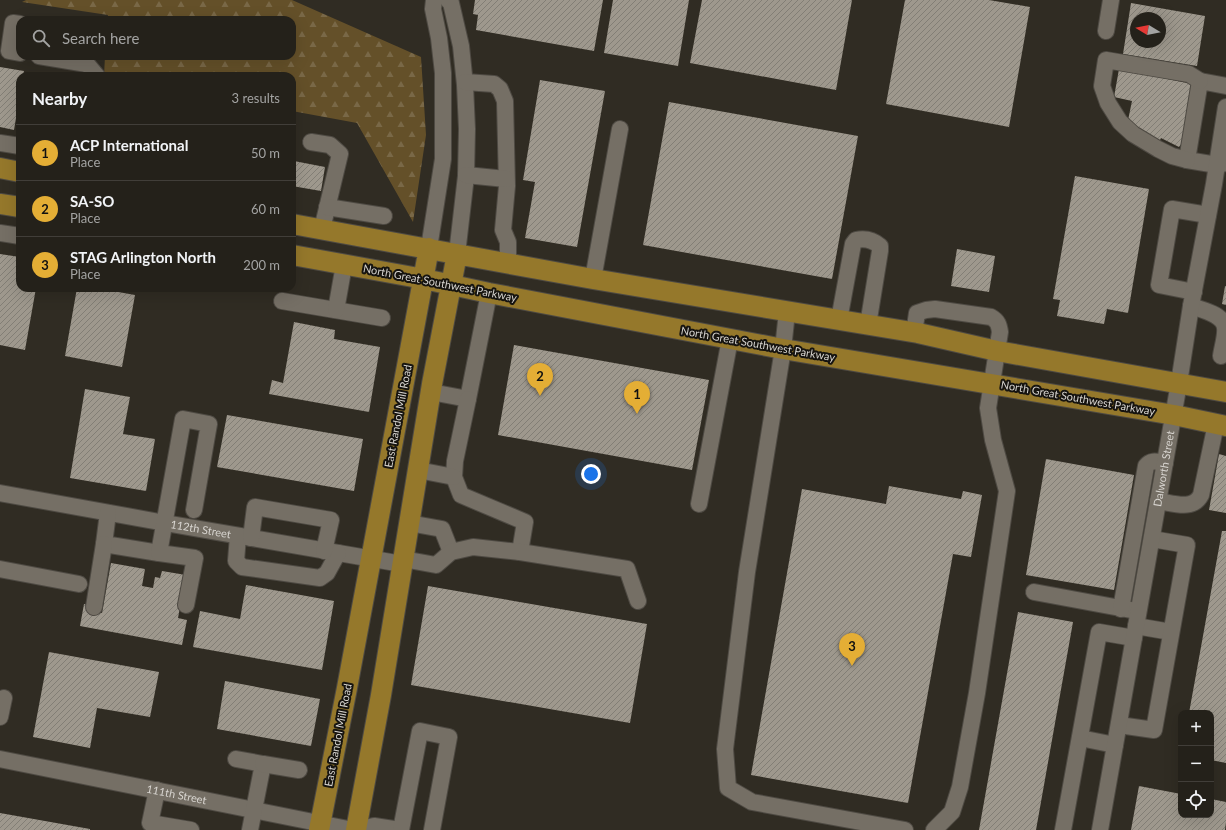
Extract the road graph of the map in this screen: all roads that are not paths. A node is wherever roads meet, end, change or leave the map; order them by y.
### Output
1 (434, 0) edge
2 (448, 0) edge
3 (1111, 0) edge
4 (16, 23) edge
5 (1106, 31) dead end
6 (16, 52) edge
7 (62, 60) edge
8 (91, 65) edge
9 (1200, 81) junction
10 (465, 82) junction
11 (1226, 86) edge
12 (1225, 116) edge
13 (620, 129) dead end
14 (311, 142) dead end
15 (0, 143) edge
16 (16, 145) edge
17 (1187, 160) junction
18 (1222, 164) edge
19 (0, 168) edge
20 (16, 171) edge
21 (466, 175) junction
22 (506, 179) junction
23 (0, 204) edge
24 (16, 206) edge
25 (327, 207) junction
26 (1208, 215) junction
27 (384, 216) dead end
28 (296, 225) edge
29 (322, 229) junction
30 (0, 232) edge
31 (16, 235) edge
32 (429, 248) junction
33 (457, 254) junction
34 (296, 256) edge
35 (508, 263) junction
36 (344, 265) junction
37 (424, 279) junction
38 (593, 279) junction
39 (451, 285) junction
40 (489, 293) junction
41 (1193, 299) junction
42 (282, 301) dead end
43 (336, 310) junction
44 (787, 312) junction
45 (382, 318) dead end
46 (840, 320) junction
47 (868, 325) junction
48 (914, 333) junction
49 (730, 339) junction
50 (783, 349) junction
51 (997, 351) junction
52 (1221, 356) dead end
53 (1179, 383) junction
54 (991, 384) junction
55 (431, 392) junction
56 (1226, 392) edge
57 (468, 399) junction
58 (1174, 415) junction
59 (1221, 425) edge
60 (1165, 463) junction
61 (418, 470) junction
62 (454, 477) junction
63 (0, 494) edge
64 (1158, 501) junction
65 (699, 504) dead end
66 (194, 510) dead end
67 (108, 513) junction
68 (165, 523) junction
69 (409, 523) junction
70 (244, 537) junction
71 (1152, 539) junction
72 (104, 544) junction
73 (331, 552) junction
74 (451, 552) junction
75 (520, 552) junction
76 (160, 553) junction
77 (372, 559) junction
78 (402, 562) junction
79 (0, 569) edge
80 (1127, 572) junction
81 (1145, 576) junction
82 (79, 584) dead end
83 (1034, 592) dead end
84 (638, 601) dead end
85 (186, 605) dead end
86 (94, 607) dead end
87 (1121, 608) junction
88 (1136, 625) junction
89 (1172, 632) junction
90 (4, 698) dead end
91 (0, 717) edge
92 (1119, 725) junction
93 (1080, 738) junction
94 (1115, 745) junction
95 (0, 759) edge
96 (236, 759) dead end
97 (263, 764) junction
98 (299, 770) dead end
99 (157, 790) junction
100 (253, 810) junction
101 (320, 827) edge
102 (190, 830) edge
103 (250, 830) edge
104 (356, 830) edge
105 (400, 830) edge
106 (432, 830) edge
107 (905, 830) edge
108 (934, 830) edge
109 (1063, 830) edge
110 (1100, 830) edge

1 - 32 street, East Randol Mill Road
2 - 10 street
3 - 5 street
4 - 6 street
7 - 8 street
9 - 11 street
9 - 17 street
9 - 17 street
10 - 21 street
10 - 22 street
12 - 18 street, Dalworth Street
13 - 38 street
14 - 25 street
15 - 16 street
17 - 18 street
18 - 26 street, Dalworth Street
19 - 20 main road
21 - 22 street
21 - 33 street
22 - 35 street
23 - 24 main road
25 - 27 street
25 - 29 street
26 - 41 street, Dalworth Street
26 - 41 street
28 - 29 main road
29 - 32 main road
30 - 31 street
32 - 33 main road
32 - 37 main road, East Randol Mill Road
33 - 35 main road
33 - 39 main road
34 - 36 main road, North Great Southwest Parkway
35 - 38 main road
36 - 37 main road, North Great Southwest Parkway
36 - 43 street
37 - 39 main road, North Great Southwest Parkway
37 - 77 main road, East Randol Mill Road
38 - 44 main road
39 - 40 main road, North Great Southwest Parkway
39 - 55 main road
40 - 49 main road, North Great Southwest Parkway
40 - 57 street
41 - 52 street
41 - 53 street, Dalworth Street
42 - 43 street
43 - 45 street
44 - 46 main road
44 - 50 street
46 - 47 main road
46 - 47 street
47 - 48 main road
48 - 51 main road
48 - 51 street
49 - 50 main road, North Great Southwest Parkway
49 - 65 street
50 - 54 main road, North Great Southwest Parkway
50 - 107 street
51 - 53 main road
51 - 54 street
53 - 56 main road
53 - 58 street, Dalworth Street
54 - 58 main road, North Great Southwest Parkway
54 - 108 street
55 - 57 street
55 - 61 main road
57 - 62 street
58 - 59 main road, North Great Southwest Parkway
58 - 60 street, Dalworth Street
59 - 64 street
60 - 64 street, Dalworth Street
60 - 80 street
61 - 62 street
61 - 69 main road
62 - 75 street
63 - 67 street, 112th Street
64 - 71 street, Dalworth Street
66 - 68 street
67 - 68 street, 112th Street
67 - 72 street
68 - 70 street, 112th Street
68 - 76 street
69 - 74 street
69 - 78 main road
70 - 73 street, 112th Street
70 - 73 street
70 - 73 street
71 - 81 street, Dalworth Street
71 - 89 street
72 - 76 street
72 - 86 street
73 - 77 street, 112th Street
74 - 75 street
74 - 78 street, 112th Street
75 - 84 street
76 - 85 street
77 - 78 street, 112th Street
77 - 101 main road, East Randol Mill Road
78 - 104 main road
79 - 82 street
80 - 81 street
80 - 87 street
81 - 88 street, Dalworth Street
83 - 87 street
87 - 88 street
88 - 89 street
88 - 92 street, Dalworth Street
88 - 93 street
89 - 92 street
90 - 91 street
92 - 94 street, Dalworth Street
93 - 94 street
93 - 109 street
94 - 110 street, Dalworth Street
95 - 99 street, 111th Street
96 - 97 street
97 - 98 street
97 - 100 street
99 - 100 street, 111th Street
99 - 102 street
100 - 101 street, 111th Street
100 - 103 street
101 - 104 street, 111th Street
104 - 105 street
105 - 106 street

